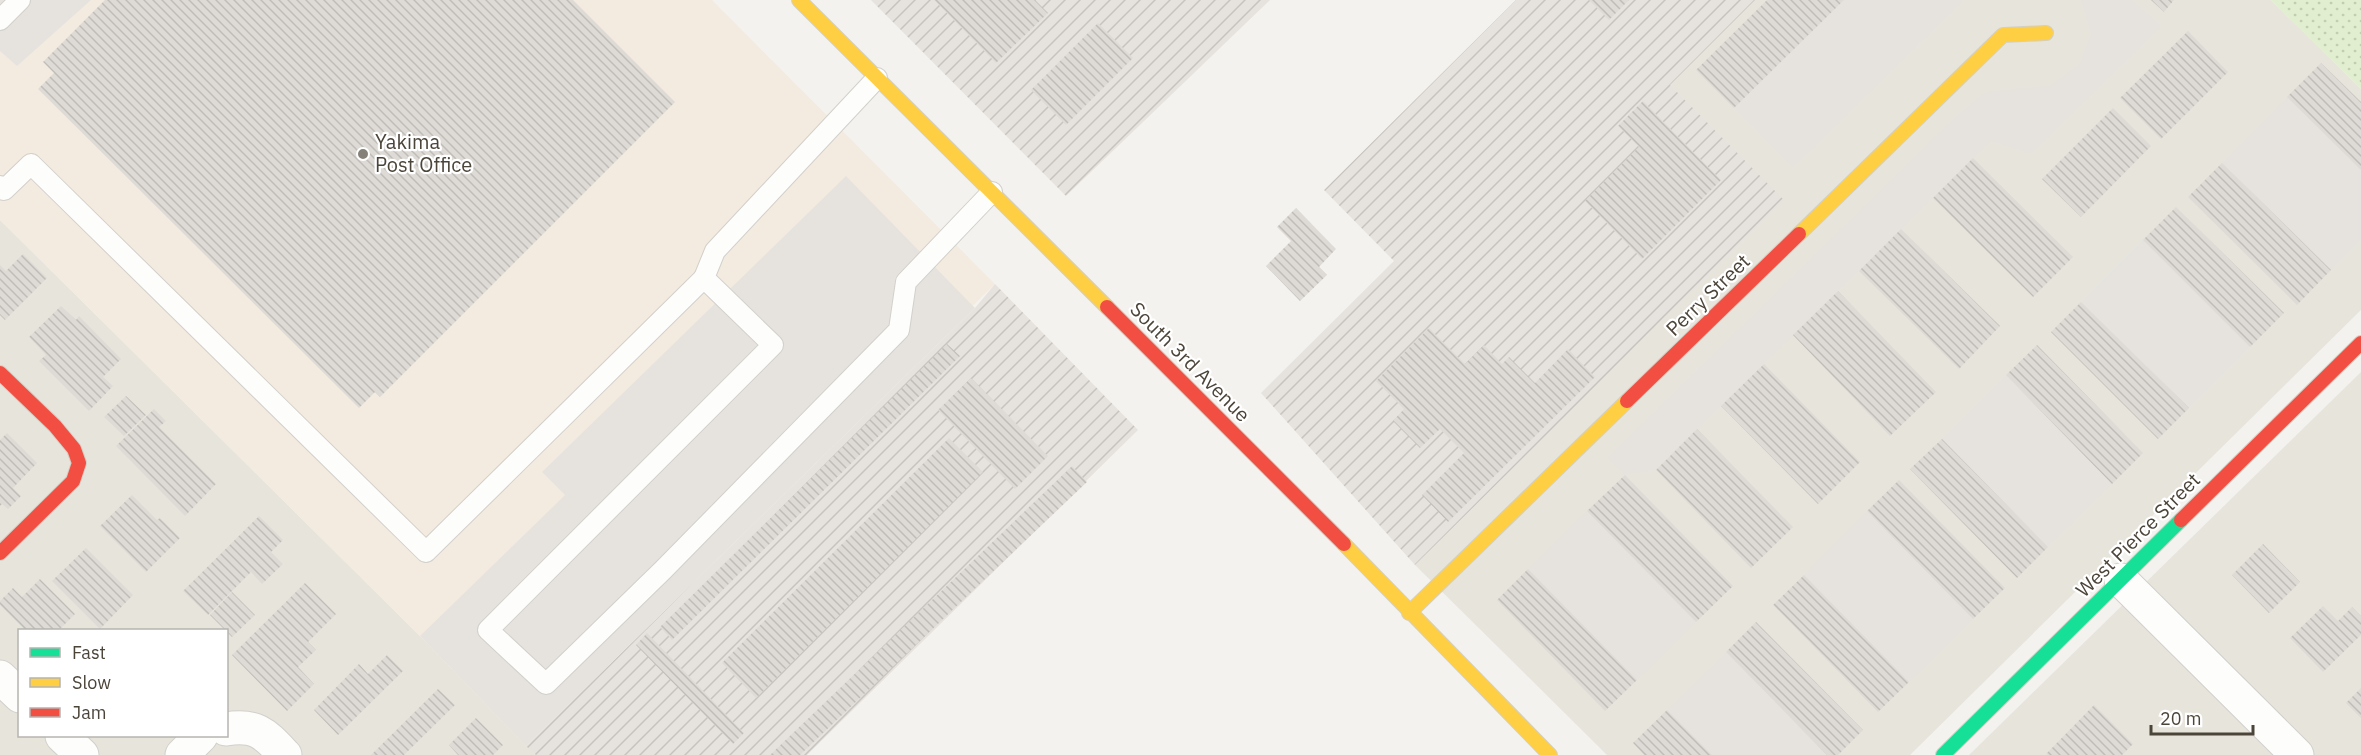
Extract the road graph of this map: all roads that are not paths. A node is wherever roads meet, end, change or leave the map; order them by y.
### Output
1 (20, 0) edge
2 (799, 0) edge
3 (0, 20) edge
4 (2046, 33) dead end
5 (877, 78) junction
6 (0, 186) edge
7 (992, 192) junction
8 (704, 278) junction
9 (2361, 343) edge
10 (0, 373) edge
11 (0, 553) edge
12 (2121, 580) junction
13 (1409, 613) junction
14 (0, 677) edge
15 (18, 694) edge
16 (228, 729) edge
17 (64, 737) edge
18 (199, 737) edge
19 (82, 755) edge
20 (182, 755) edge
21 (285, 755) edge
22 (1550, 755) edge
23 (1943, 755) edge
24 (2297, 755) edge

1 - 3 lane
2 - 5 street, South 3rd Avenue
4 - 13 street, Perry Street
5 - 7 street, South 3rd Avenue
5 - 8 lane
6 - 8 lane
7 - 8 lane
7 - 13 street, South 3rd Avenue
9 - 12 street, West Pierce Street
10 - 11 street
12 - 23 street, West Pierce Street
12 - 24 street
13 - 22 street, South 3rd Avenue
14 - 15 street
16 - 21 street
17 - 19 street
18 - 20 street

